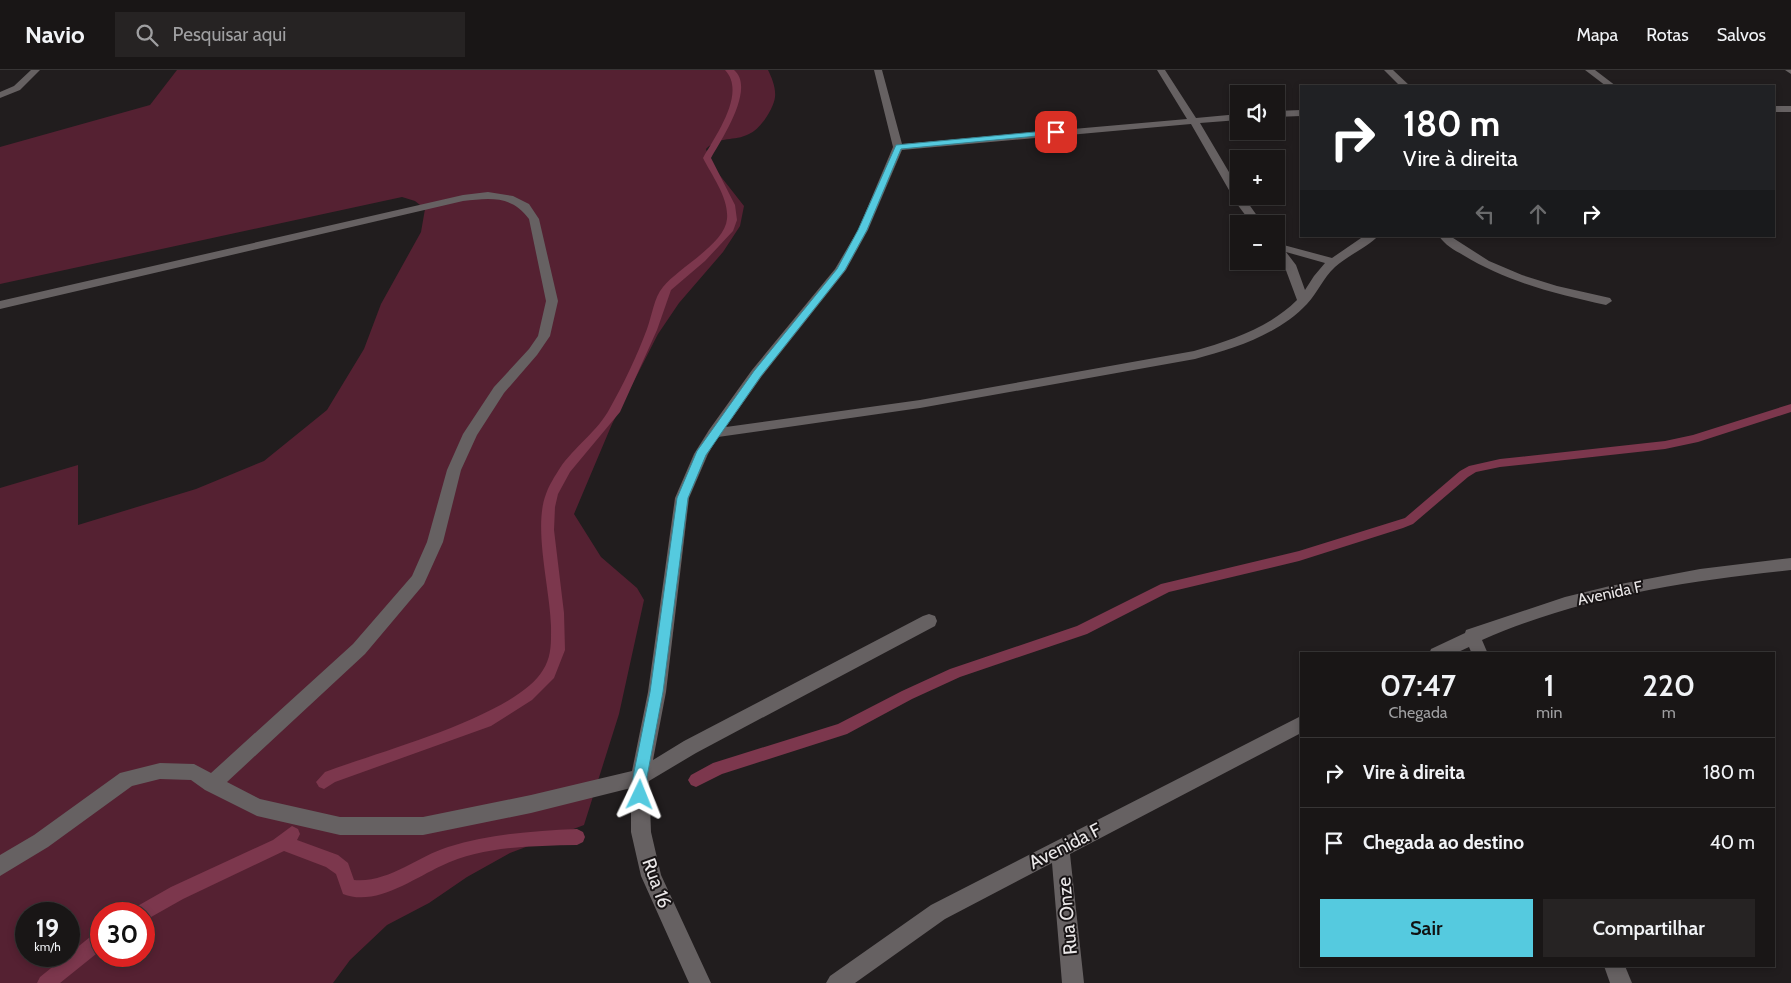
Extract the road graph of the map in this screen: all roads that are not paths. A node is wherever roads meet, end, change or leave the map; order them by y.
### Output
1 (36, 70) edge
2 (878, 70) edge
3 (1161, 70) edge
4 (1388, 70) edge
5 (1589, 70) edge
6 (1404, 85) edge
7 (1610, 85) edge
8 (0, 95) edge
9 (1775, 109) edge
10 (1791, 109) edge
11 (1300, 113) edge
12 (1285, 114) edge
13 (1230, 117) edge
14 (1193, 120) junction
15 (898, 147) junction
16 (1251, 215) edge
17 (1371, 237) edge
18 (1446, 237) edge
19 (1285, 248) edge
20 (1285, 258) edge
21 (1334, 262) junction
22 (1303, 301) junction
23 (1606, 301) dead end
24 (0, 306) edge
25 (714, 433) junction
26 (1791, 564) edge
27 (929, 620) dead end
28 (1472, 636) junction
29 (1441, 652) edge
30 (1479, 652) edge
31 (1300, 725) edge
32 (640, 777) junction
33 (212, 784) junction
34 (1060, 848) junction
35 (0, 866) edge
36 (1614, 967) edge
37 (700, 983) edge
38 (837, 983) edge
39 (1073, 983) edge
40 (1621, 983) edge

1 - 8 street
2 - 15 street
3 - 14 street
4 - 6 street
5 - 7 street
9 - 10 street
11 - 12 street
13 - 14 street
14 - 15 street
14 - 16 street
15 - 25 street, Rua 16
17 - 21 street
18 - 23 street
19 - 21 street
20 - 22 street
21 - 22 street
22 - 25 street
24 - 33 street
25 - 32 street, Rua 16
26 - 28 street, Avenida F
27 - 32 street
28 - 29 street, Avenida F
28 - 30 street
31 - 34 street, Avenida F
32 - 33 street
32 - 37 street, Rua 16
33 - 35 street
34 - 38 street, Avenida F
34 - 39 street, Rua Onze
36 - 40 street

